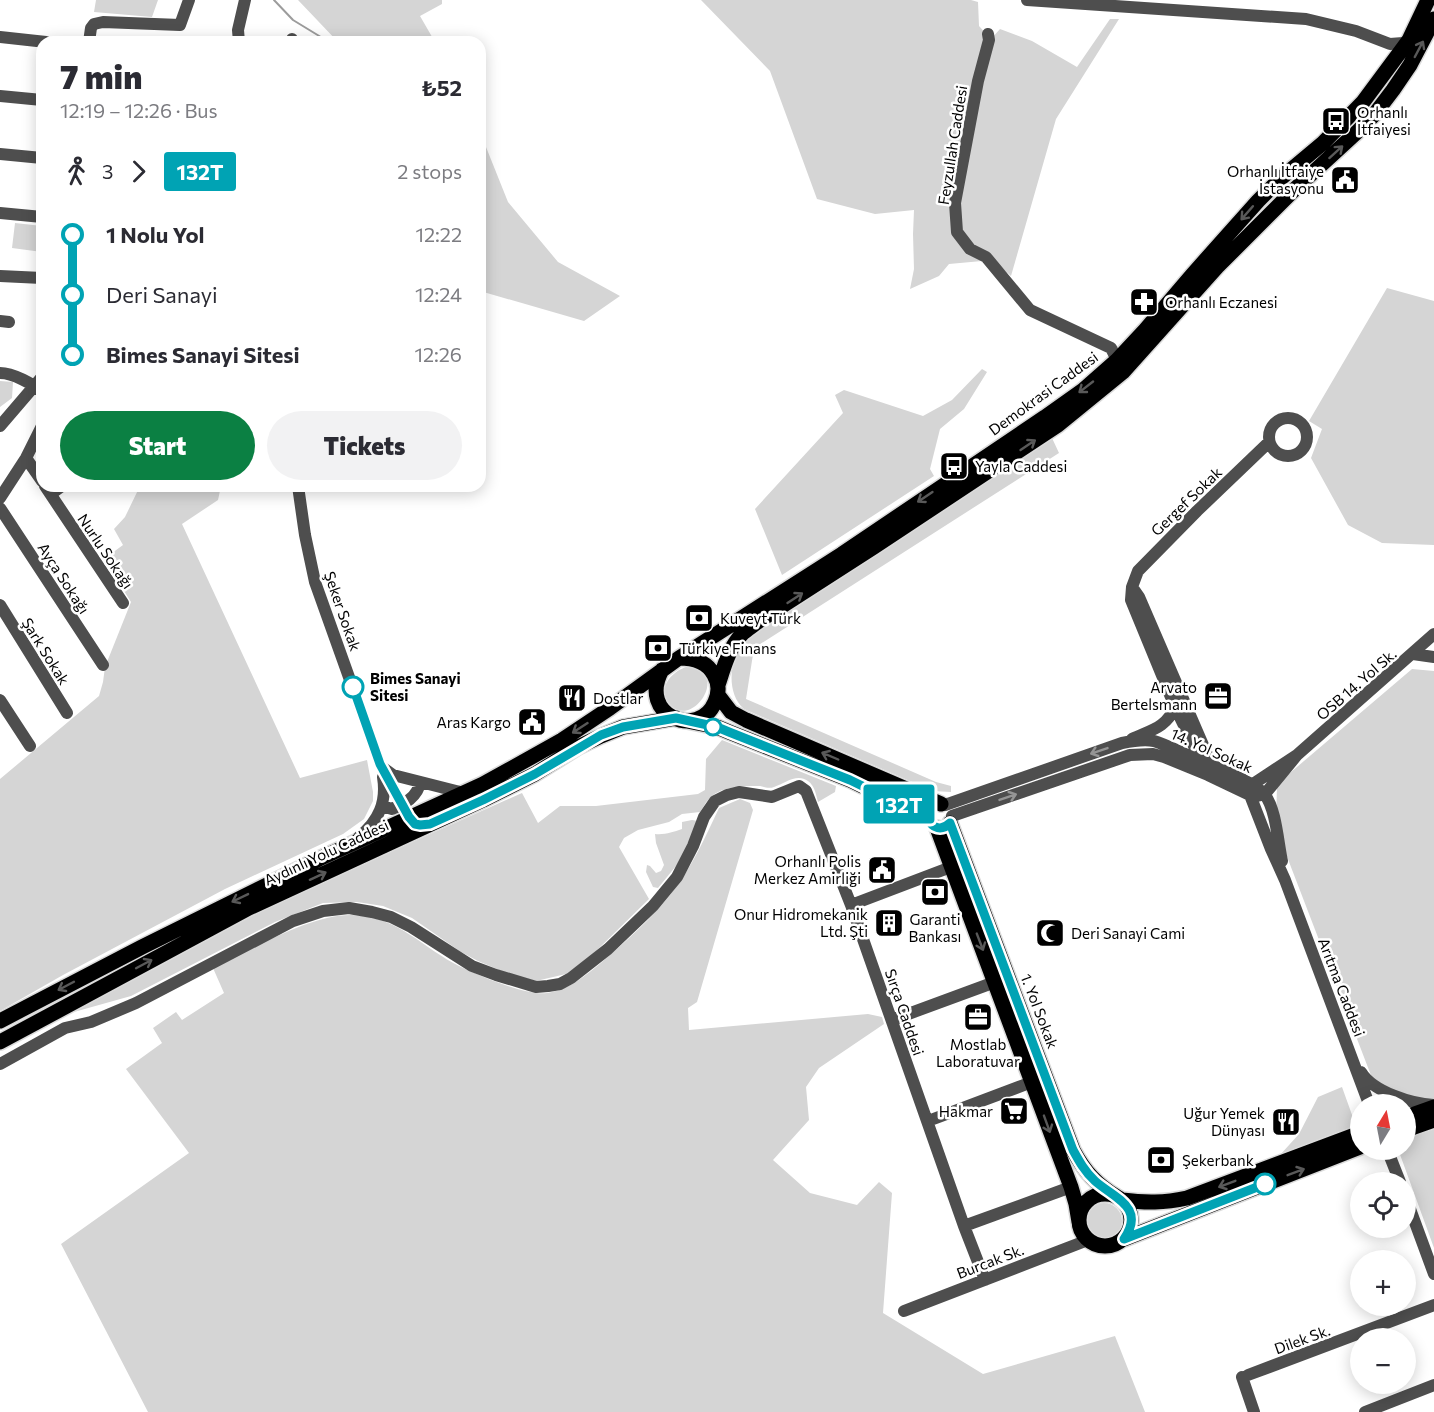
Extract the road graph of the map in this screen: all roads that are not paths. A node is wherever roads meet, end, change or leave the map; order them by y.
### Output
1 (189, 0) edge
2 (244, 0) edge
3 (1027, 0) edge
4 (1428, 0) edge
5 (1434, 19) edge
6 (988, 34) dead end
7 (90, 36) edge
8 (238, 36) edge
9 (0, 37) edge
10 (1380, 40) junction
11 (1409, 40) junction
12 (36, 41) edge
13 (1389, 67) junction
14 (1401, 78) junction
15 (0, 96) edge
16 (36, 99) edge
17 (0, 154) edge
18 (36, 157) edge
19 (1290, 170) junction
20 (1313, 172) junction
21 (0, 213) edge
22 (36, 216) edge
23 (0, 276) edge
24 (36, 278) edge
25 (1117, 360) junction
26 (0, 373) edge
27 (36, 384) edge
28 (36, 389) edge
29 (0, 425) edge
30 (36, 438) edge
31 (1269, 442) dead end
32 (26, 458) junction
33 (36, 472) edge
34 (49, 492) edge
35 (299, 492) edge
36 (0, 498) edge
37 (0, 508) edge
38 (1132, 587) junction
39 (123, 603) dead end
40 (0, 605) edge
41 (1434, 634) edge
42 (1413, 654) junction
43 (1434, 657) edge
44 (679, 658) junction
45 (103, 665) dead end
46 (662, 670) junction
47 (718, 690) junction
48 (0, 700) edge
49 (1175, 707) junction
50 (67, 713) dead end
51 (679, 719) junction
52 (1122, 743) junction
53 (30, 746) dead end
54 (1297, 755) junction
55 (1200, 760) junction
56 (380, 764) junction
57 (1210, 770) junction
58 (853, 774) junction
59 (417, 782) junction
60 (1251, 790) junction
61 (464, 793) junction
62 (1265, 794) junction
63 (398, 816) junction
64 (942, 816) junction
65 (352, 843) junction
66 (951, 867) junction
67 (1285, 880) junction
68 (851, 905) junction
69 (995, 982) junction
70 (892, 1020) junction
71 (0, 1021) edge
72 (0, 1042) edge
73 (1352, 1057) junction
74 (0, 1064) edge
75 (1032, 1082) junction
76 (1365, 1094) edge
77 (1434, 1106) edge
78 (1416, 1113) edge
79 (1434, 1120) edge
80 (928, 1121) junction
81 (1416, 1126) edge
82 (1350, 1137) edge
83 (1350, 1151) edge
84 (1071, 1187) junction
85 (1120, 1199) junction
86 (1079, 1222) junction
87 (1416, 1225) edge
88 (964, 1226) junction
89 (1124, 1239) junction
90 (1088, 1240) junction
91 (1434, 1274) edge
92 (984, 1280) junction
93 (1434, 1305) edge
94 (904, 1311) dead end
95 (1434, 1385) edge
96 (1254, 1412) edge
97 (1365, 1412) edge

1 - 7 street
2 - 8 street
3 - 10 street
4 - 11 main road, Demokrasi Caddesi
14 -> 5 main road, Demokrasi Caddesi
6 - 25 street, Feyzullah Caddesi
9 - 12 street
10 - 11 street
10 - 13 street
11 - 13 main road, Demokrasi Caddesi
11 - 14 main road
13 - 19 main road, Demokrasi Caddesi
20 -> 14 main road, Demokrasi Caddesi
15 - 16 street
17 - 18 street
19 - 20 main road
19 -> 25 main road, Demokrasi Caddesi
47 -> 20 main road, Demokrasi Caddesi
21 - 22 street
23 - 24 street
25 -> 44 main road, Demokrasi Caddesi
26 - 27 street
28 - 29 street
30 - 32 street
31 - 38 street, Gergef Sokak
32 - 33 street
32 - 36 street
34 - 39 street, Nurlu Sokağı
35 - 56 street, Şeker Sokak
37 - 45 street, Ayça Sokağı
38 - 49 street
38 - 57 street
40 - 50 street, Şark Sokak
41 - 42 street, OSB 14. Yol Sk.
42 - 43 street
42 - 54 street, OSB 14. Yol Sk.
44 - 46 main road
44 - 47 main road
46 - 51 main road
46 -> 61 main road, Aydınlı Yolu Caddesi
47 - 51 main road
58 -> 47 main road
48 - 53 street
49 - 52 street
49 - 55 street
51 - 58 main road
51 - 63 main road, Aydınlı Yolu Caddesi
52 - 55 street, 14. Yol Sokak
52 -> 64 street, 14. Yol Sokak
54 - 60 street
54 - 62 street
55 - 57 street
56 - 59 street
56 - 63 street, Şeker Sokak
56 - 63 street
57 - 60 street, 14. Yol Sokak
64 -> 57 street, 14. Yol Sokak
58 - 64 main road
59 - 61 street
59 - 63 street
60 - 62 street, 14. Yol Sokak
60 - 67 street, 14. Yol Sokak
61 - 63 main road, Aydınlı Yolu Caddesi
62 - 67 street
63 - 65 main road, Aydınlı Yolu Caddesi
63 - 65 street
72 -> 63 main road, Aydınlı Yolu Caddesi
64 - 66 main road, 1. Yol Sokak
64 - 85 main road, 1. Yol Sokak
65 -> 71 main road, Aydınlı Yolu Caddesi
66 - 68 street
66 -> 69 main road, 1. Yol Sokak
67 - 73 street, Arıtma Caddesi
68 - 70 street, Sırça Caddesi
68 - 74 street, Sırça Caddesi
69 - 70 street
69 - 75 main road, 1. Yol Sokak
70 - 80 street, Sırça Caddesi
73 - 76 street, Arıtma Caddesi
73 - 77 street
75 - 80 street
75 -> 84 main road, 1. Yol Sokak
77 - 78 main road
79 - 81 main road
80 - 88 street, Sırça Caddesi
82 -> 85 main road
89 -> 83 main road
84 - 86 main road, 1. Yol Sokak
84 - 88 street
85 - 86 main road
85 - 89 main road
86 - 90 main road, 1. Yol Sokak
87 - 91 street
88 - 92 street, Sırça Caddesi
89 - 90 main road
90 - 92 street, Burcak Sk.
92 - 94 street, Burcak Sk.
93 - 96 street, Dilek Sk.
95 - 97 street

